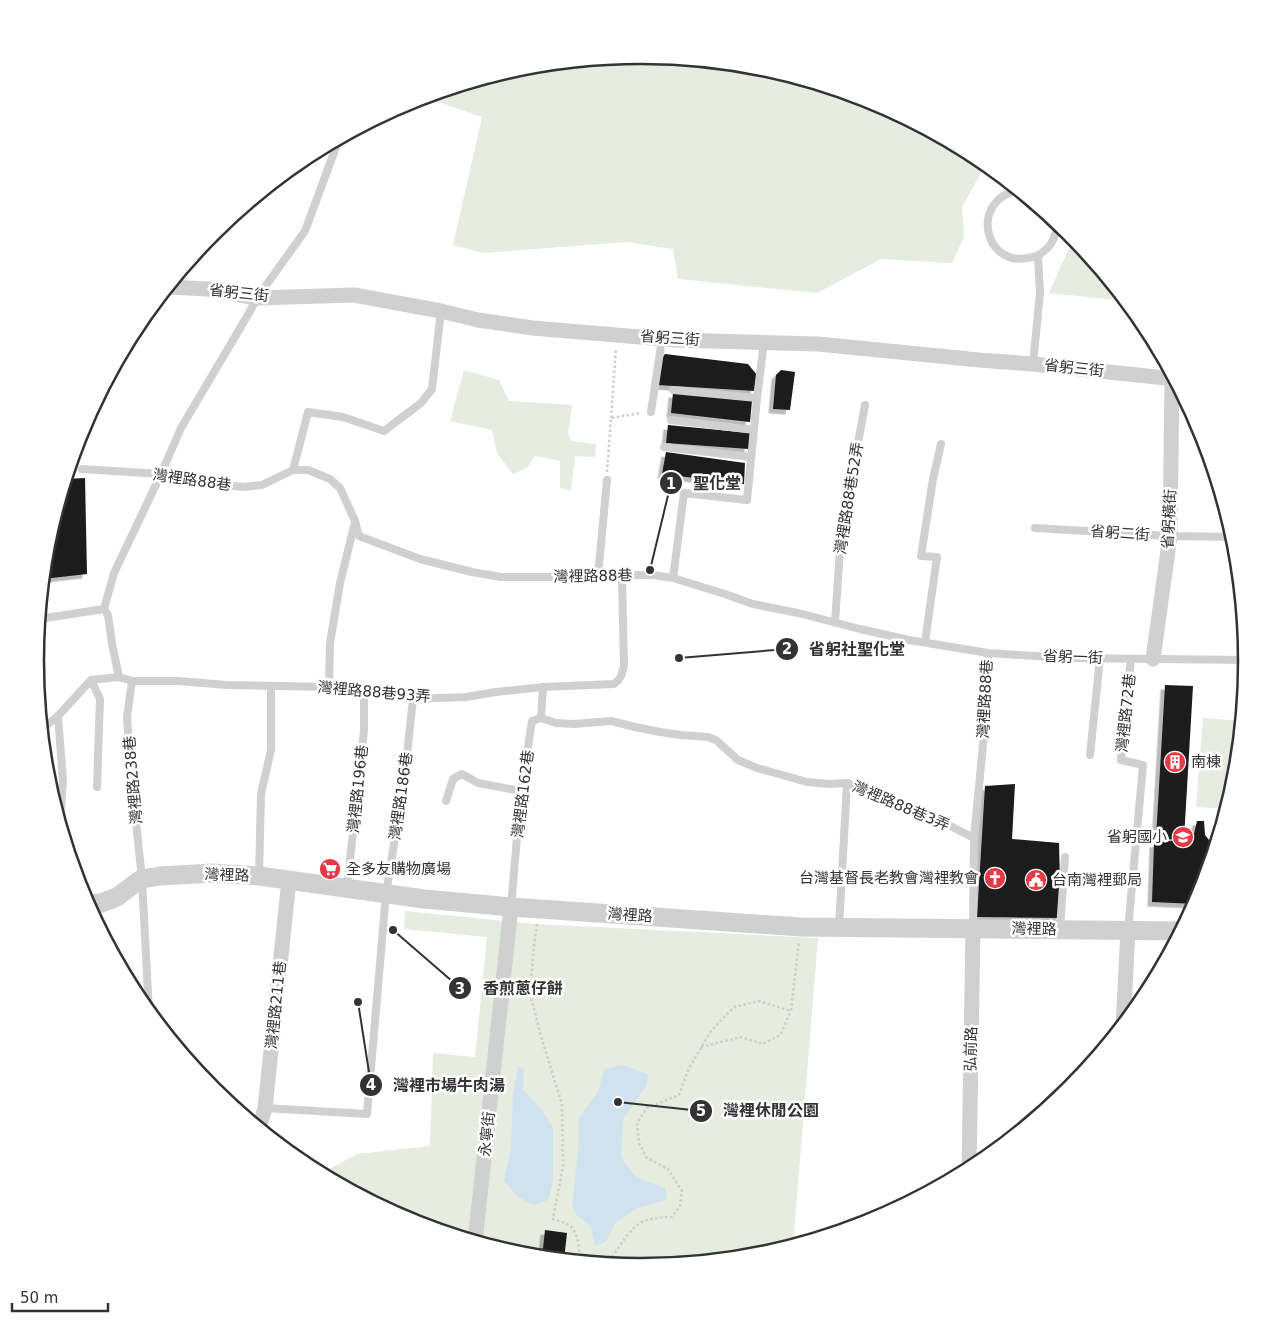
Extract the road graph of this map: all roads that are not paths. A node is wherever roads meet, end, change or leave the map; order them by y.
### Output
1 (336, 148) edge
2 (1011, 192) edge
3 (1056, 232) edge
4 (1038, 256) junction
5 (176, 287) edge
6 (257, 298) junction
7 (441, 311) junction
8 (662, 339) junction
9 (764, 342) junction
10 (1033, 364) junction
11 (1168, 378) edge
12 (1174, 389) edge
13 (673, 390) dead end
14 (757, 398) junction
15 (865, 405) dead end
16 (652, 412) road end
17 (671, 420) dead end
18 (754, 430) junction
19 (941, 444) dead end
20 (664, 447) dead end
21 (751, 457) junction
22 (82, 469) dead end
23 (293, 470) junction
24 (161, 474) junction
25 (607, 480) road end
26 (355, 520) junction
27 (1036, 528) dead end
28 (1170, 536) junction
29 (1226, 536) edge
30 (598, 576) junction
31 (622, 576) junction
32 (672, 578) junction
33 (104, 609) junction
34 (45, 618) edge
35 (835, 622) junction
36 (926, 642) junction
37 (988, 653) junction
38 (1100, 658) junction
39 (1131, 659) junction
40 (1153, 659) junction
41 (1239, 660) edge
42 (119, 677) junction
43 (91, 680) junction
44 (132, 681) junction
45 (271, 686) junction
46 (330, 687) junction
47 (543, 687) junction
48 (364, 691) junction
49 (413, 699) junction
50 (58, 716) junction
51 (541, 718) junction
52 (47, 725) edge
53 (1090, 755) dead end
54 (847, 783) junction
55 (97, 787) dead end
56 (521, 792) junction
57 (446, 801) dead end
58 (61, 805) edge
59 (974, 838) junction
60 (1065, 857) dead end
61 (258, 876) junction
62 (142, 879) junction
63 (289, 880) junction
64 (347, 888) junction
65 (386, 894) junction
66 (95, 903) edge
67 (511, 908) junction
68 (840, 927) junction
69 (973, 928) junction
70 (1060, 929) junction
71 (1128, 930) junction
72 (1175, 931) edge
73 (148, 999) edge
74 (1125, 1014) edge
75 (265, 1108) junction
76 (261, 1122) edge
77 (969, 1162) edge
78 (476, 1236) edge

1 - 6 lane
2 - 4 lane
3 - 4 lane
4 - 10 lane
5 - 6 street, 省躬三街
6 - 7 street, 省躬三街
6 - 24 lane
7 - 8 street, 省躬三街
7 - 23 lane
8 - 9 street, 省躬三街
8 - 16 lane
9 - 10 street, 省躬三街
9 - 14 lane
10 - 11 street, 省躬三街
12 - 28 street, 省躬橫街
13 - 14 lane
14 - 18 lane
15 - 35 lane, 灣裡路88巷52弄
17 - 18 lane
18 - 21 lane
19 - 36 lane
20 - 21 lane
21 - 32 lane
22 - 24 lane, 灣裡路88巷
23 - 24 lane, 灣裡路88巷
23 - 26 lane, 灣裡路88巷
24 - 33 lane
25 - 30 lane
26 - 30 lane, 灣裡路88巷
26 - 46 lane
27 - 28 lane, 省躬二街
28 - 29 lane, 省躬二街
28 - 40 street, 省躬橫街
30 - 31 lane, 灣裡路88巷
31 - 32 lane, 灣裡路88巷
31 - 47 lane, 灣裡路88巷93弄
32 - 35 lane, 灣裡路88巷
33 - 34 lane
33 - 42 lane
35 - 36 lane, 灣裡路88巷
36 - 37 lane, 灣裡路88巷
37 - 38 lane, 省躬一街
37 - 59 lane, 灣裡路88巷
38 - 39 lane, 省躬一街
38 - 53 lane
39 - 40 lane, 省躬一街
39 - 71 lane, 灣裡路72巷
40 - 41 lane, 省躬一街
42 - 43 lane, 灣裡路88巷93弄
42 - 44 lane, 灣裡路88巷93弄
43 - 50 lane
43 - 55 lane
44 - 45 lane, 灣裡路88巷93弄
44 - 62 lane, 灣裡路238巷
45 - 46 lane, 灣裡路88巷93弄
45 - 61 lane
46 - 48 lane, 灣裡路88巷93弄
47 - 49 lane, 灣裡路88巷93弄
47 - 51 lane, 灣裡路162巷
48 - 49 lane, 灣裡路88巷93弄
48 - 64 lane, 灣裡路196巷
49 - 65 lane, 灣裡路186巷
50 - 52 lane
50 - 58 lane
51 - 54 lane, 灣裡路88巷3弄
51 - 56 lane, 灣裡路162巷
54 - 59 lane, 灣裡路88巷3弄
54 - 68 lane
56 - 57 lane
56 - 67 lane, 灣裡路162巷
59 - 69 lane, 灣裡路88巷
60 - 70 lane
61 - 62 street, 灣裡路
61 - 63 street, 灣裡路
62 - 66 street, 灣裡路
62 - 73 lane, 灣裡路238巷
63 - 64 street, 灣裡路
63 - 75 street, 灣裡路211巷
64 - 65 street, 灣裡路
65 - 67 street, 灣裡路
65 - 75 lane, 灣裡路186巷
67 - 68 street, 灣裡路
67 - 78 street, 永寧街
68 - 69 street, 灣裡路
69 - 70 street, 灣裡路
69 - 77 street, 弘前路
70 - 71 street, 灣裡路
71 - 72 street, 灣裡路
71 - 74 street
75 - 76 street, 灣裡路211巷

